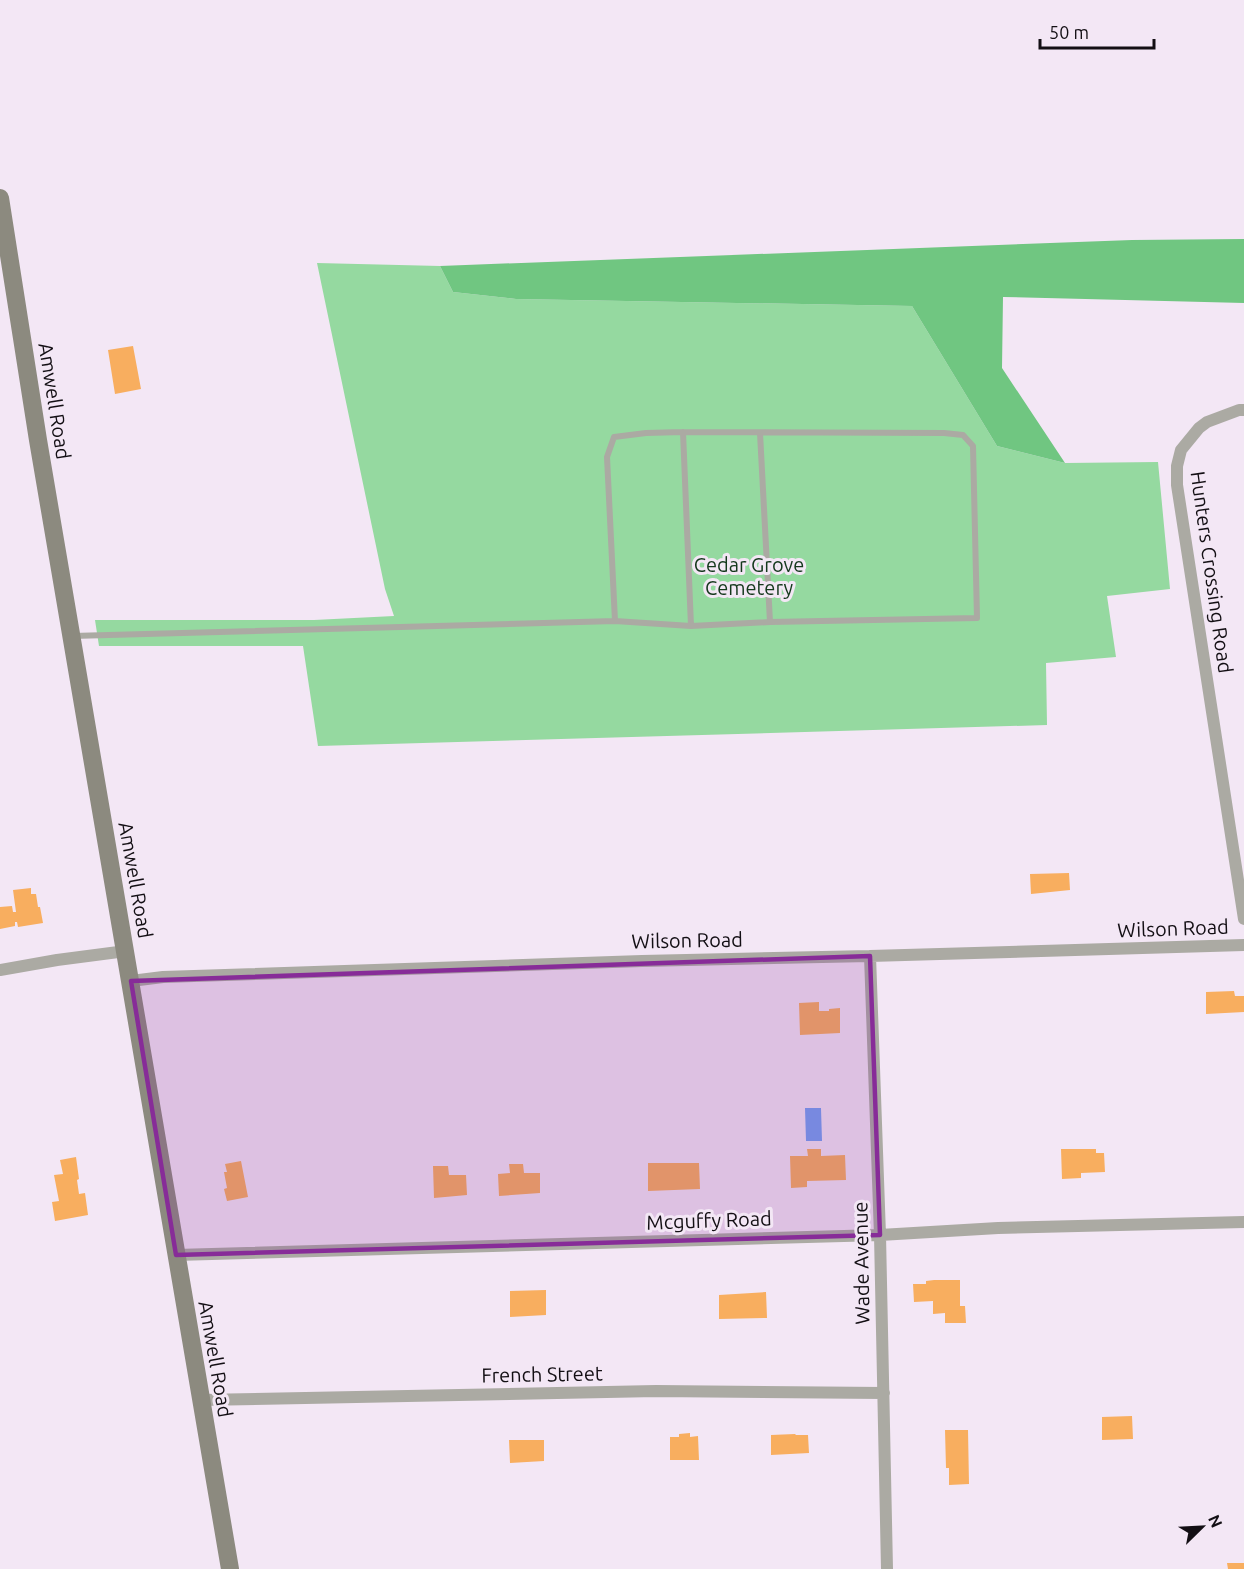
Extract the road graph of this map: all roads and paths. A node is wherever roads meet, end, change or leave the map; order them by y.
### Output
1 (0, 198) edge
2 (2, 218) edge
3 (1244, 410) edge
4 (683, 432) junction
5 (760, 433) junction
6 (615, 621) junction
7 (770, 622) junction
8 (691, 626) junction
9 (72, 636) junction
10 (1244, 920) edge
11 (1244, 945) edge
12 (126, 951) junction
13 (870, 956) junction
14 (0, 970) edge
15 (131, 981) junction
16 (1244, 1222) edge
17 (880, 1235) junction
18 (176, 1255) junction
19 (884, 1393) junction
20 (200, 1400) junction
21 (230, 1569) edge
22 (887, 1569) edge

1 - 2 main road, Amwell Road
2 - 9 main road, Amwell Road
3 - 10 street, Hunters Crossing Road
4 - 5 lane
4 - 6 lane
4 - 8 lane
5 - 7 lane
5 - 7 lane
6 - 8 lane
6 - 9 lane
7 - 8 lane
9 - 12 main road, Amwell Road
11 - 13 street, Wilson Road
12 - 14 street
12 - 15 main road, Amwell Road
13 - 15 street, Wilson Road
13 - 17 street, Wade Avenue
15 - 18 main road, Amwell Road
16 - 17 street, Mcguffy Road
17 - 18 street, Mcguffy Road
17 - 19 street, Wade Avenue
18 - 20 main road, Amwell Road
19 - 20 street, French Street
19 - 22 street, Wade Avenue
20 - 21 main road, Amwell Road

